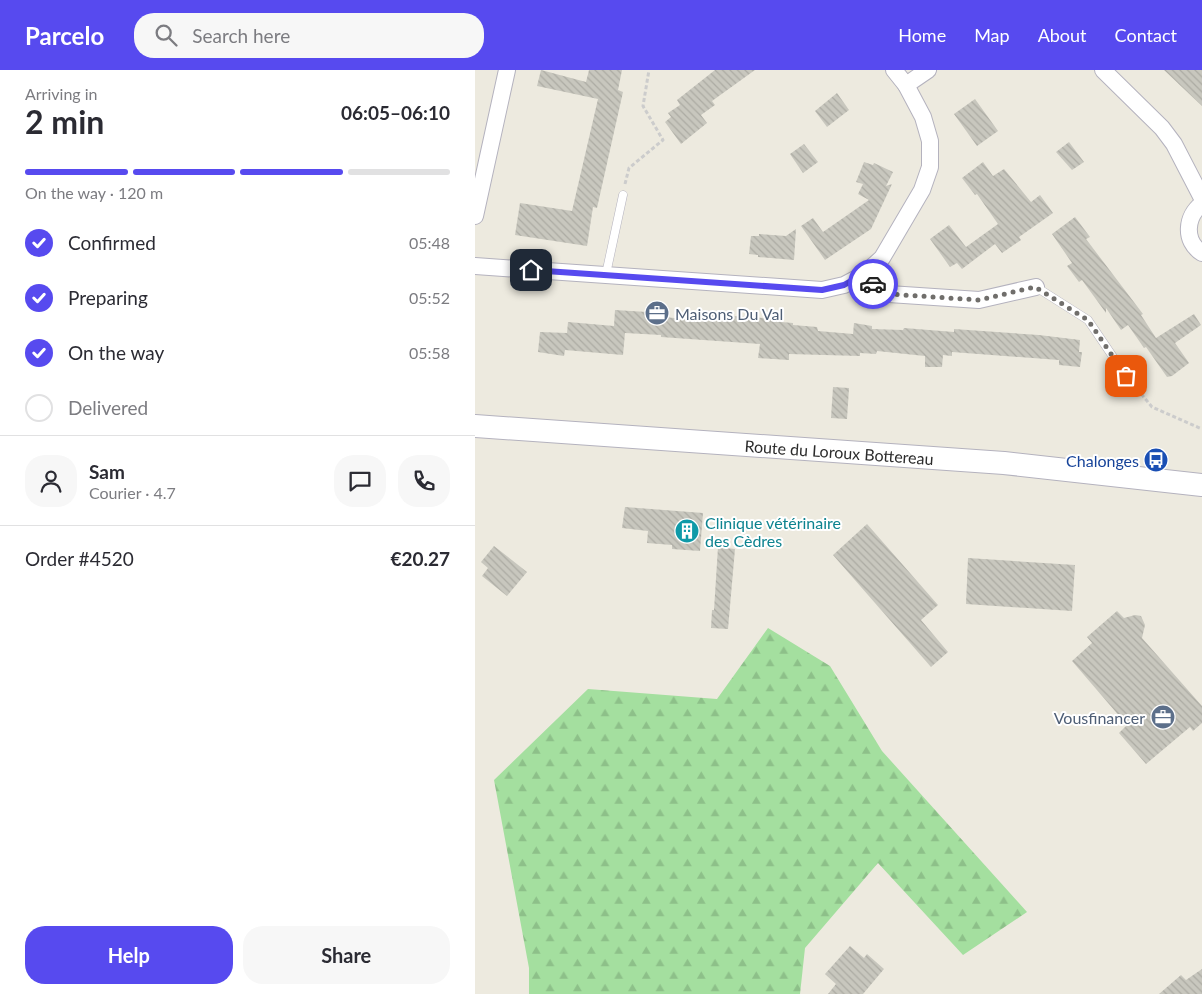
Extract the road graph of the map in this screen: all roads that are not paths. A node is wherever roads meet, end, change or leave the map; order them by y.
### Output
1 (507, 70) edge
2 (894, 70) edge
3 (928, 70) edge
4 (1103, 70) edge
5 (906, 85) junction
6 (623, 195) dead end
7 (1202, 198) edge
8 (1202, 204) edge
9 (475, 216) edge
10 (1202, 252) edge
11 (475, 266) edge
12 (606, 274) junction
13 (863, 274) junction
14 (1035, 287) joint
15 (1126, 376) road end
16 (475, 426) edge
17 (1202, 485) edge

1 - 9 street
2 - 5 street
3 - 5 street
4 - 7 street
5 - 13 street
6 - 12 lane
8 - 10 street
11 - 12 street
12 - 13 street
13 - 14 street
14 - 15 lane
16 - 17 main road, Route du Loroux Bottereau

